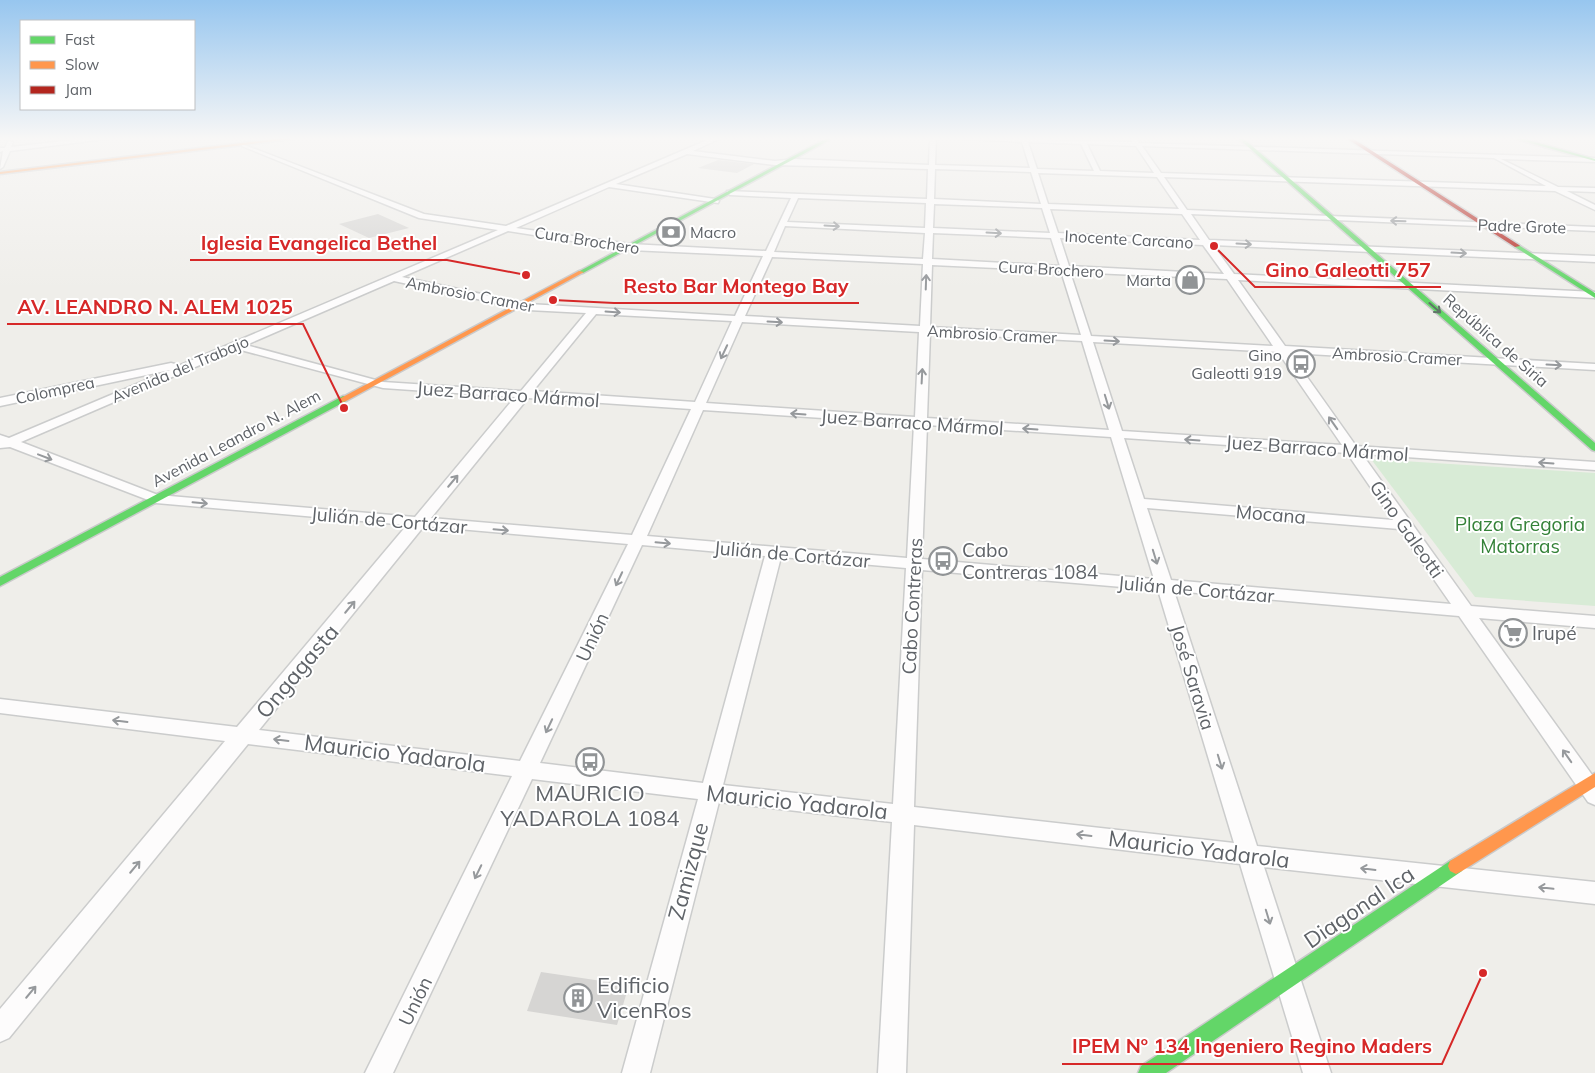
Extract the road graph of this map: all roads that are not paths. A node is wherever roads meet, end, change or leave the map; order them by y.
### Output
1 (355, 188) edge
2 (601, 188) edge
3 (629, 188) edge
4 (739, 188) edge
5 (931, 188) edge
6 (1040, 188) edge
7 (1168, 188) edge
8 (1297, 188) edge
9 (1426, 188) edge
10 (1532, 188) edge
11 (1557, 189) junction
12 (1595, 190) edge
13 (730, 193) junction
14 (795, 196) junction
15 (715, 201) junction
16 (930, 201) junction
17 (1045, 206) junction
18 (1595, 208) edge
19 (1185, 212) junction
20 (1332, 218) junction
21 (783, 224) junction
22 (1482, 224) junction
23 (509, 228) junction
24 (1595, 229) edge
25 (929, 230) junction
26 (1054, 236) junction
27 (1206, 242) junction
28 (630, 248) junction
29 (1368, 249) junction
30 (769, 254) junction
31 (1533, 257) junction
32 (1595, 259) edge
33 (927, 263) junction
34 (1065, 270) junction
35 (393, 278) junction
36 (1232, 278) junction
37 (1412, 288) junction
38 (1595, 296) edge
39 (520, 306) junction
40 (593, 311) junction
41 (739, 320) junction
42 (924, 330) junction
43 (1087, 340) junction
44 (235, 345) junction
45 (1282, 350) junction
46 (198, 362) junction
47 (1496, 362) junction
48 (1595, 367) edge
49 (374, 384) junction
50 (524, 396) junction
51 (0, 402) edge
52 (699, 408) junction
53 (920, 422) junction
54 (1117, 435) junction
55 (3, 443) edge
56 (1595, 448) edge
57 (1352, 450) junction
58 (1595, 466) edge
59 (156, 498) junction
60 (1138, 503) junction
61 (419, 523) junction
62 (1404, 524) junction
63 (637, 541) junction
64 (774, 553) junction
65 (914, 565) junction
66 (0, 582) edge
67 (1164, 586) junction
68 (1465, 612) junction
69 (1595, 622) edge
70 (0, 706) edge
71 (243, 735) junction
72 (529, 769) junction
73 (1591, 782) edge
74 (709, 792) junction
75 (1595, 796) edge
76 (903, 814) junction
77 (1249, 855) junction
78 (1439, 877) junction
79 (1595, 893) edge
80 (1288, 979) junction
81 (0, 1030) edge
82 (379, 1073) edge
83 (636, 1073) edge
84 (892, 1073) edge
85 (1148, 1073) edge
86 (1317, 1073) edge

1 - 23 street, Cura Brochero
2 - 23 street, Avenida del Trabajo
3 - 15 street
4 - 13 main road, Avenida Leandro N. Alem
5 - 16 street, Cabo Contreras
6 - 17 street, José Saravia
7 - 19 street, Gino Galeotti
8 - 20 main road, República de Siria
9 - 22 main road
10 - 11 street
11 - 12 street
11 - 18 street
13 - 14 street, Padre Grote
13 - 15 main road, Avenida Leandro N. Alem
14 - 16 street, Padre Grote
14 - 21 street, Unión
15 - 28 main road, Avenida Leandro N. Alem
16 - 17 street, Padre Grote
16 - 25 street, Cabo Contreras
17 - 19 street, Padre Grote
17 - 26 street, José Saravia
19 - 20 street, Padre Grote
19 - 27 street, Gino Galeotti
22 -> 20 street, Padre Grote
20 - 29 main road, República de Siria
21 -> 25 street, Inocente Carcano
21 - 30 street, Unión
22 - 24 street, Padre Grote
22 - 31 main road
23 - 28 street, Cura Brochero
23 - 35 street, Avenida del Trabajo
25 -> 26 street, Inocente Carcano
25 - 33 street, Cabo Contreras
26 - 27 street, Inocente Carcano
26 - 34 street, José Saravia
27 -> 29 street, Inocente Carcano
27 - 36 street, Gino Galeotti
28 - 30 street, Cura Brochero
28 - 39 main road, Avenida Leandro N. Alem
29 -> 31 street, Inocente Carcano
29 - 37 main road, República de Siria
30 - 33 street, Cura Brochero
30 - 41 street, Unión
31 - 32 street, Inocente Carcano
31 - 38 main road
33 - 34 street, Cura Brochero
42 -> 33 street, Cabo Contreras
34 - 36 street, Cura Brochero
34 - 43 street, José Saravia
35 - 39 street, Ambrosio Cramer
35 - 44 street, Avenida del Trabajo
36 - 37 street, Cura Brochero
36 - 45 street, Gino Galeotti
37 - 38 street, Cura Brochero
37 -> 47 main road, República de Siria
39 - 40 street, Ambrosio Cramer
39 - 49 main road, Avenida Leandro N. Alem
40 -> 41 street, Ambrosio Cramer
40 - 50 street, Ongagasta
41 -> 42 street, Ambrosio Cramer
41 -> 52 street, Unión
42 - 43 street, Ambrosio Cramer
53 -> 42 street, Cabo Contreras
43 -> 45 street, Ambrosio Cramer
43 -> 54 street, José Saravia
44 - 46 street, Avenida del Trabajo
44 - 49 street, Juez Barraco Mármol
45 - 47 street, Ambrosio Cramer
57 -> 45 street, Gino Galeotti
46 - 51 street, Colomprea
46 - 55 street, Avenida del Trabajo
47 -> 48 street, Ambrosio Cramer
47 - 56 main road, República de Siria
49 - 50 street, Juez Barraco Mármol
49 - 59 main road, Avenida Leandro N. Alem
50 - 52 street, Juez Barraco Mármol
61 -> 50 street, Ongagasta
53 -> 52 street, Juez Barraco Mármol
52 - 63 street, Unión
54 -> 53 street, Juez Barraco Mármol
53 - 65 street, Cabo Contreras
57 -> 54 street, Juez Barraco Mármol
54 - 60 street, José Saravia
55 -> 59 street, Julián de Cortázar
58 -> 57 street, Juez Barraco Mármol
57 - 62 street, Gino Galeotti
59 -> 61 street, Julián de Cortázar
59 - 66 main road, Avenida Leandro N. Alem
60 - 62 street, Mocana
60 -> 67 street, José Saravia
61 -> 63 street, Julián de Cortázar
71 -> 61 street, Ongagasta
62 - 68 street, Gino Galeotti
63 -> 64 street, Julián de Cortázar
63 -> 72 street, Unión
64 - 65 street, Julián de Cortázar
64 - 74 street, Zamizque
65 - 67 street, Julián de Cortázar
65 - 76 street, Cabo Contreras
67 - 68 street, Julián de Cortázar
67 -> 77 street, José Saravia
68 - 69 street, Julián de Cortázar
73 -> 68 street, Gino Galeotti
71 -> 70 street, Mauricio Yadarola
72 -> 71 street, Mauricio Yadarola
81 -> 71 street, Ongagasta
72 - 74 street, Mauricio Yadarola
72 -> 82 street, Unión
73 - 75 street, Gino Galeotti
73 - 78 main road, Diagonal Ica
74 - 76 street, Mauricio Yadarola
74 - 83 street, Zamizque
77 -> 76 street, Mauricio Yadarola
76 - 84 street, Cabo Contreras
78 -> 77 street, Mauricio Yadarola
77 -> 80 street, José Saravia
79 -> 78 street, Mauricio Yadarola
78 - 80 main road, Diagonal Ica
80 - 85 main road, Diagonal Ica
80 - 86 street, José Saravia

